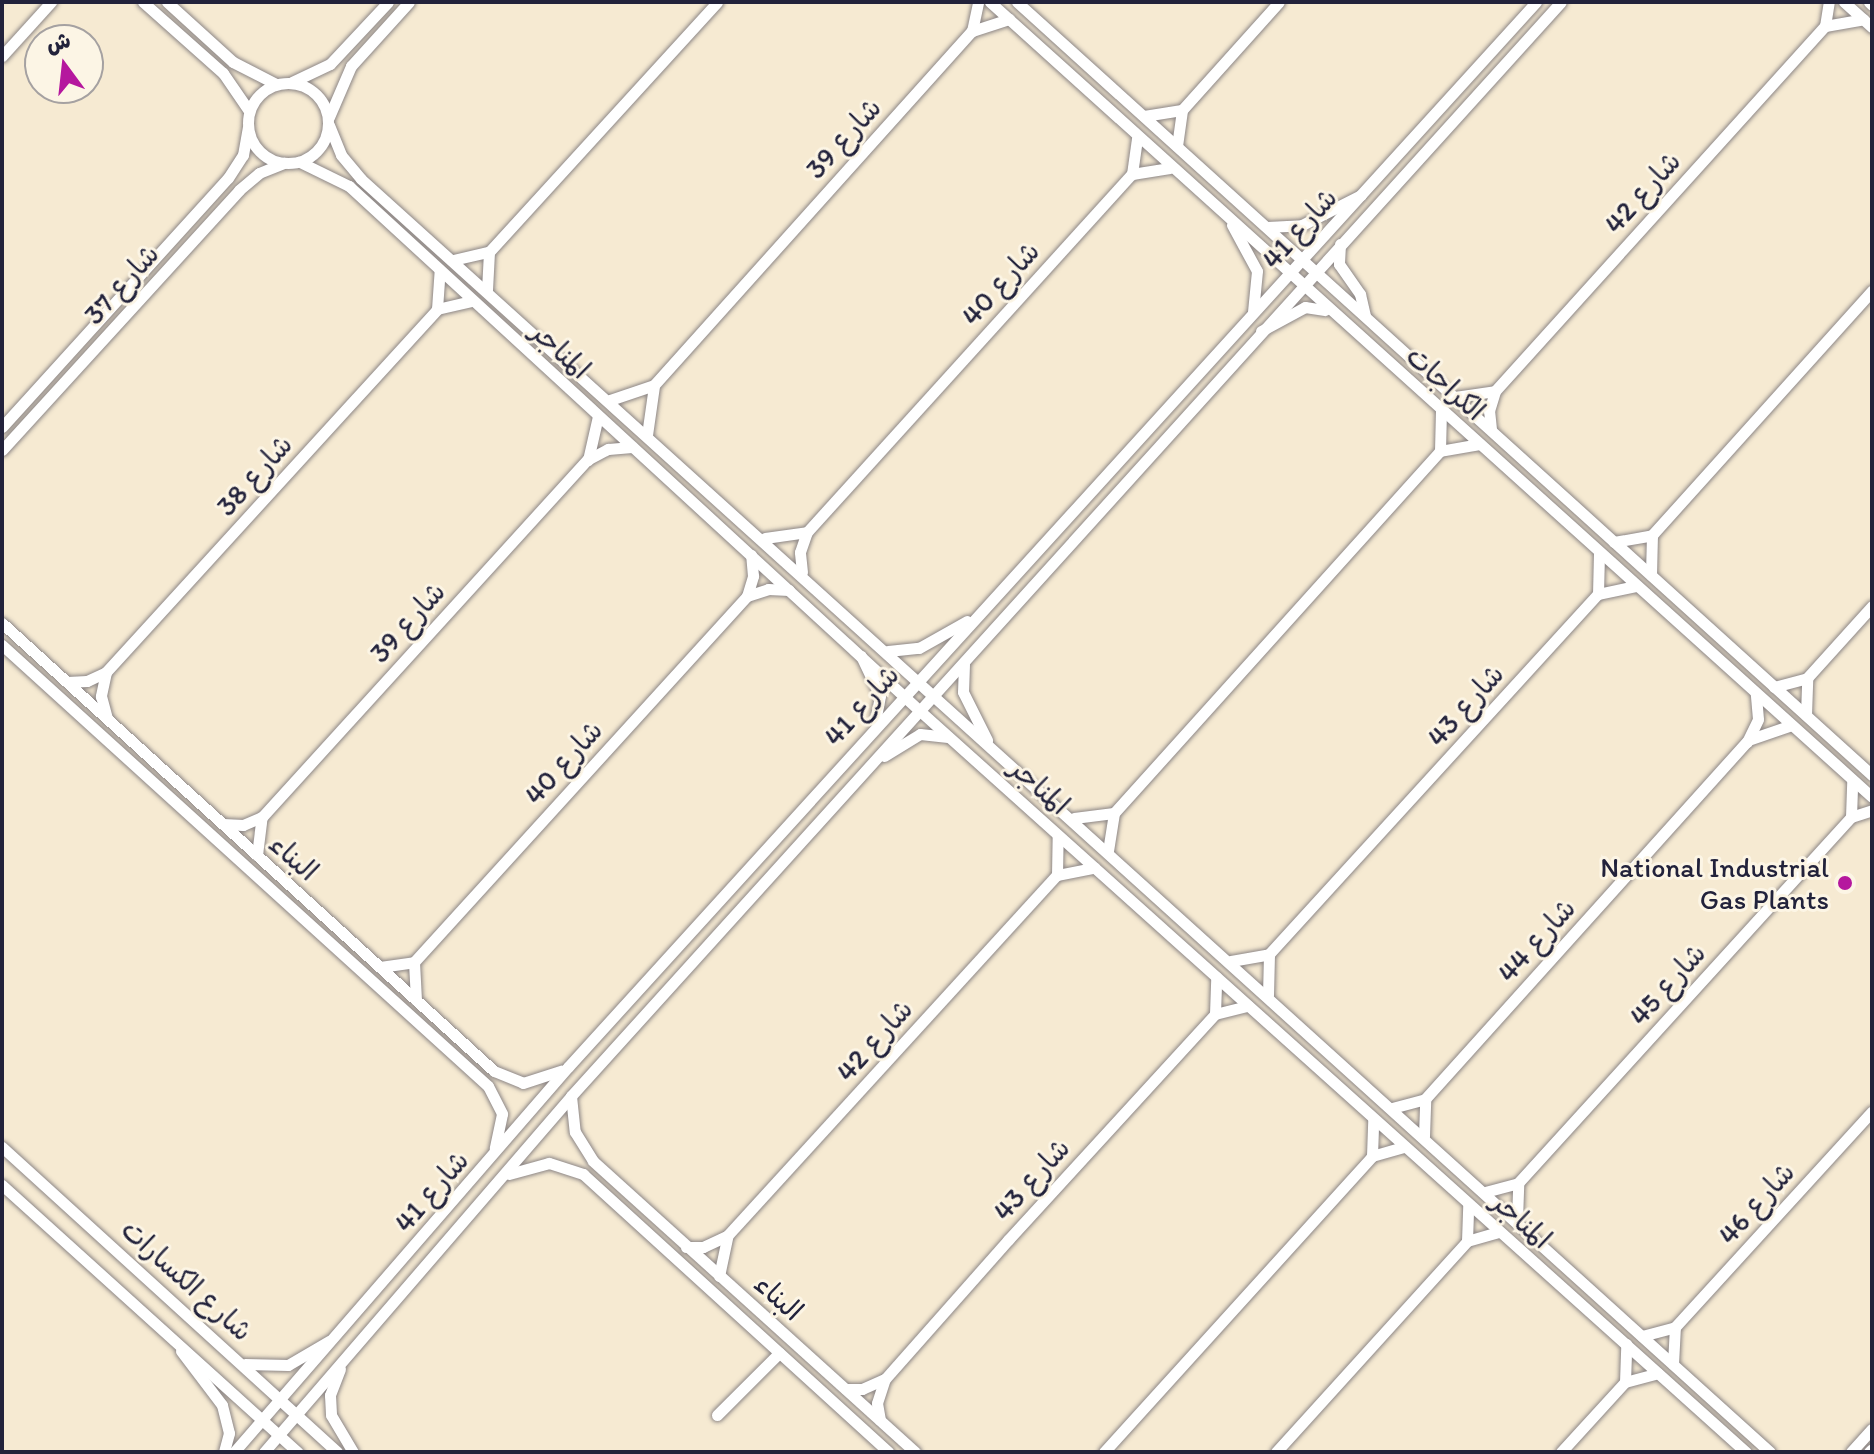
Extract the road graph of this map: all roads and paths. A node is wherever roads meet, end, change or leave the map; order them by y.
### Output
1 (51, 2) edge
2 (143, 2) edge
3 (167, 2) edge
4 (388, 2) edge
5 (409, 2) edge
6 (717, 2) edge
7 (978, 2) edge
8 (990, 2) edge
9 (1279, 2) edge
10 (1536, 2) edge
11 (1561, 2) edge
12 (1829, 2) edge
13 (1844, 2) edge
14 (1019, 3) edge
15 (1009, 19) junction
16 (1867, 23) edge
17 (1825, 26) junction
18 (972, 31) junction
19 (2, 56) edge
20 (291, 83) junction
21 (276, 84) junction
22 (1182, 110) junction
23 (249, 111) junction
24 (1143, 116) junction
25 (329, 121) junction
26 (248, 127) junction
27 (1137, 137) junction
28 (1177, 146) junction
29 (300, 162) junction
30 (284, 163) junction
31 (1170, 168) junction
32 (1132, 174) junction
33 (1362, 195) junction
34 (1231, 221) junction
35 (1265, 226) junction
36 (1340, 244) junction
37 (489, 252) junction
38 (453, 260) junction
39 (1303, 260) junction
40 (440, 270) junction
41 (1315, 271) junction
42 (1289, 275) junction
43 (1302, 286) junction
44 (487, 290) junction
45 (1872, 291) edge
46 (472, 301) junction
47 (437, 309) junction
48 (1330, 311) junction
49 (1365, 315) junction
50 (1252, 317) junction
51 (1260, 331) junction
52 (654, 385) junction
53 (1495, 391) junction
54 (1455, 397) junction
55 (610, 400) junction
56 (1441, 411) junction
57 (598, 416) junction
58 (2, 427) edge
59 (1492, 431) junction
60 (647, 435) junction
61 (1478, 444) junction
62 (632, 447) junction
63 (2, 450) edge
64 (1440, 451) junction
65 (587, 460) junction
66 (807, 532) junction
67 (1652, 535) junction
68 (763, 538) junction
69 (1614, 542) junction
70 (1599, 553) junction
71 (751, 555) junction
72 (802, 573) junction
73 (1651, 575) junction
74 (1636, 586) junction
75 (790, 590) junction
76 (1598, 594) junction
77 (747, 596) junction
78 (1872, 606) edge
79 (971, 619) junction
80 (2, 623) edge
81 (2, 645) edge
82 (887, 651) junction
83 (861, 656) junction
84 (965, 662) junction
85 (106, 672) junction
86 (918, 678) junction
87 (1807, 678) junction
88 (67, 682) junction
89 (1774, 687) junction
90 (936, 693) junction
91 (903, 694) junction
92 (1756, 694) junction
93 (920, 711) junction
94 (1806, 716) junction
95 (107, 719) junction
96 (1792, 725) junction
97 (872, 729) junction
98 (950, 738) junction
99 (987, 740) junction
100 (1747, 742) junction
101 (879, 757) junction
102 (1870, 771) edge
103 (1852, 780) junction
104 (1872, 797) edge
105 (1872, 810) edge
106 (1114, 813) junction
107 (262, 817) junction
108 (1851, 817) junction
109 (1074, 818) junction
110 (222, 824) junction
111 (1058, 835) junction
112 (1108, 851) junction
113 (257, 856) junction
114 (1095, 868) junction
115 (1057, 875) junction
116 (1269, 954) junction
117 (1231, 961) junction
118 (414, 962) junction
119 (379, 966) junction
120 (1216, 977) junction
121 (1268, 995) junction
122 (416, 1000) junction
123 (1248, 1006) junction
124 (1215, 1014) junction
125 (568, 1067) junction
126 (571, 1096) junction
127 (1425, 1099) junction
128 (1392, 1108) junction
129 (1872, 1111) edge
130 (1373, 1119) junction
131 (1424, 1136) junction
132 (2, 1147) edge
133 (1404, 1147) junction
134 (1372, 1156) junction
135 (491, 1157) junction
136 (505, 1175) junction
137 (1518, 1183) junction
138 (5, 1189) edge
139 (1485, 1192) junction
140 (1468, 1204) junction
141 (1517, 1220) junction
142 (1499, 1232) junction
143 (727, 1236) junction
144 (1467, 1241) junction
145 (686, 1247) junction
146 (719, 1276) junction
147 (1675, 1327) junction
148 (169, 1334) junction
149 (1642, 1336) junction
150 (337, 1337) junction
151 (1626, 1344) junction
152 (779, 1353) junction
153 (346, 1356) junction
154 (244, 1364) junction
155 (1673, 1364) junction
156 (1658, 1373) junction
157 (885, 1379) junction
158 (1625, 1382) junction
159 (846, 1389) junction
160 (281, 1399) junction
161 (298, 1414) junction
162 (717, 1415) dead end
163 (264, 1419) junction
164 (880, 1420) junction
165 (1872, 1429) edge
166 (280, 1435) junction
167 (224, 1452) edge
168 (234, 1452) edge
169 (264, 1452) edge
170 (298, 1452) edge
171 (337, 1452) edge
172 (353, 1452) edge
173 (888, 1452) edge
174 (915, 1452) edge
175 (1104, 1452) edge
176 (1276, 1452) edge
177 (1561, 1452) edge
178 (1746, 1452) edge
179 (1770, 1452) edge
180 (1851, 1452) edge

1 - 19 street
2 - 23 street
3 - 21 street
4 - 20 street
5 - 25 street
6 - 37 street
7 - 18 street
8 - 15 street, الكراجات
9 - 22 street
10 - 33 street, شارع 41
11 - 36 street, شارع 41
12 - 17 street
13 - 16 street
14 - 24 street, الكراجات
15 - 18 street
15 - 27 street, الكراجات
16 - 17 street
17 - 53 street, شارع 42
18 - 52 street, شارع 39
20 - 21 street
20 - 25 street
21 - 23 street
22 - 24 street
22 - 28 street
23 - 26 street
24 - 28 street, الكراجات
25 - 29 street
25 - 38 street, المناجر
26 - 30 street
26 - 58 street, شارع 37
27 - 31 street, الكراجات
27 - 32 street
28 - 35 street, الكراجات
29 - 30 street
29 - 40 street, المناجر
30 - 63 street, شارع 37
31 - 32 street
31 - 34 street, الكراجات
32 - 66 street, شارع 40
33 - 35 street
33 - 39 street, شارع 41
34 - 42 street, الكراجات
34 - 50 street
35 - 39 street, الكراجات
36 - 41 street, شارع 41
36 - 49 street
37 - 38 street
37 - 44 street
38 - 44 street, المناجر
39 - 41 street, الكراجات
39 - 42 street, شارع 41
40 - 46 street, المناجر
40 - 47 street
41 - 43 street, شارع 41
41 - 49 street, الكراجات
42 - 43 street, الكراجات
42 - 50 street, شارع 41
43 - 48 street, الكراجات
43 - 51 street, شارع 41
44 - 55 street, المناجر
45 - 67 street
46 - 47 street
46 - 57 street, المناجر
47 - 85 street, شارع 38
48 - 51 street
48 - 56 street, الكراجات
49 - 54 street, الكراجات
50 - 79 street, شارع 41
51 - 84 street, شارع 41
52 - 55 street, شارع 39
52 - 60 street
53 - 54 street
53 - 59 street
54 - 59 street, الكراجات
55 - 60 street, المناجر
56 - 61 street, الكراجات
56 - 64 street
57 - 62 street, المناجر
57 - 65 street, شارع 39
59 - 69 street, الكراجات
60 - 68 street, المناجر
61 - 64 street
61 - 70 street, الكراجات
62 - 65 street, شارع 39
62 - 71 street, المناجر
64 - 106 street
65 - 107 street, شارع 39
66 - 68 street
66 - 72 street
67 - 69 street
67 - 73 street
68 - 72 street, المناجر
69 - 73 street, الكراجات
70 - 74 street, الكراجات
70 - 76 street
71 - 75 street, المناجر
71 - 77 street
72 - 82 street, المناجر
73 - 89 street, الكراجات
74 - 76 street
74 - 92 street, الكراجات
75 - 77 street
75 - 83 street, المناجر
76 - 116 street, شارع 43
77 - 118 street, شارع 40
78 - 87 street
79 - 82 street
79 - 86 street, شارع 41
80 - 88 street, البناء
81 - 135 street, البناء
82 - 86 street, المناجر
83 - 91 street, المناجر
83 - 97 street
84 - 90 street, شارع 41
84 - 99 street, المناجر
85 - 88 street
85 - 95 street
86 - 90 street, المناجر
86 - 91 street, شارع 41
87 - 89 street
87 - 94 street
88 - 95 street, البناء
89 - 94 street, الكراجات
90 - 93 street, شارع 41
90 - 99 street, المناجر
91 - 93 street, المناجر
91 - 97 street, شارع 41
92 - 96 street, الكراجات
92 - 100 street, شارع 44
93 - 98 street, المناجر
93 - 101 street, شارع 41
94 - 102 street, الكراجات
95 - 110 street, البناء
96 - 100 street, شارع 44
96 - 103 street, الكراجات
97 - 125 street, شارع 41
98 - 101 street
98 - 111 street, المناجر
99 - 109 street, المناجر
100 - 127 street, شارع 44
101 - 126 street, شارع 41
103 - 104 street, الكراجات
103 - 108 street
105 - 108 street, شارع 45
106 - 109 street
106 - 112 street
107 - 110 street
107 - 113 street
108 - 137 street, شارع 45
109 - 112 street, المناجر
110 - 113 street, البناء
111 - 114 street, المناجر
111 - 115 street
112 - 117 street, المناجر
113 - 119 street, البناء
114 - 115 street
114 - 120 street, المناجر
115 - 143 street, شارع 42
116 - 117 street
116 - 121 street
117 - 121 street, المناجر
118 - 119 street
118 - 122 street
119 - 122 street, البناء
120 - 123 street, المناجر
120 - 124 street
121 - 128 street, المناجر
122 - 125 street, البناء
123 - 124 street
123 - 130 street, المناجر
124 - 157 street, شارع 43
125 - 135 street, شارع 41
126 - 136 street, شارع 41
126 - 145 street, البناء
127 - 128 street
127 - 131 street
128 - 131 street, المناجر
129 - 147 street, شارع 46
130 - 133 street, المناجر
130 - 134 street
131 - 139 street, المناجر
132 - 154 street, شارع الكسارات
133 - 134 street
133 - 140 street, المناجر
134 - 175 street
135 - 150 street, شارع 41
136 - 152 street, البناء
136 - 153 street, شارع 41
137 - 139 street
137 - 141 street
138 - 148 street, شارع الكسارات
139 - 141 street, المناجر
140 - 142 street, المناجر
140 - 144 street
141 - 149 street, المناجر
142 - 144 street
142 - 151 street, المناجر
143 - 145 street
143 - 146 street
144 - 176 street
145 - 146 street, البناء
146 - 159 street, البناء
147 - 149 street
147 - 155 street
148 - 163 street, شارع الكسارات
148 - 167 street
149 - 155 street, المناجر
150 - 154 street
150 - 160 street, شارع 41
151 - 156 street, المناجر
151 - 158 street
152 - 162 street
152 - 173 street, البناء
153 - 161 street, شارع 41
153 - 172 street
154 - 160 street, شارع الكسارات
155 - 179 street, المناجر
156 - 158 street
156 - 178 street, المناجر
157 - 159 street
157 - 164 street
158 - 177 street
159 - 164 street, البناء
160 - 161 street, شارع الكسارات
160 - 163 street, شارع 41
161 - 166 street, شارع 41
161 - 171 street, شارع الكسارات
163 - 166 street, شارع الكسارات
163 - 168 street, شارع 41
164 - 174 street, البناء
165 - 180 street
166 - 169 street, شارع 41
166 - 170 street, شارع الكسارات

